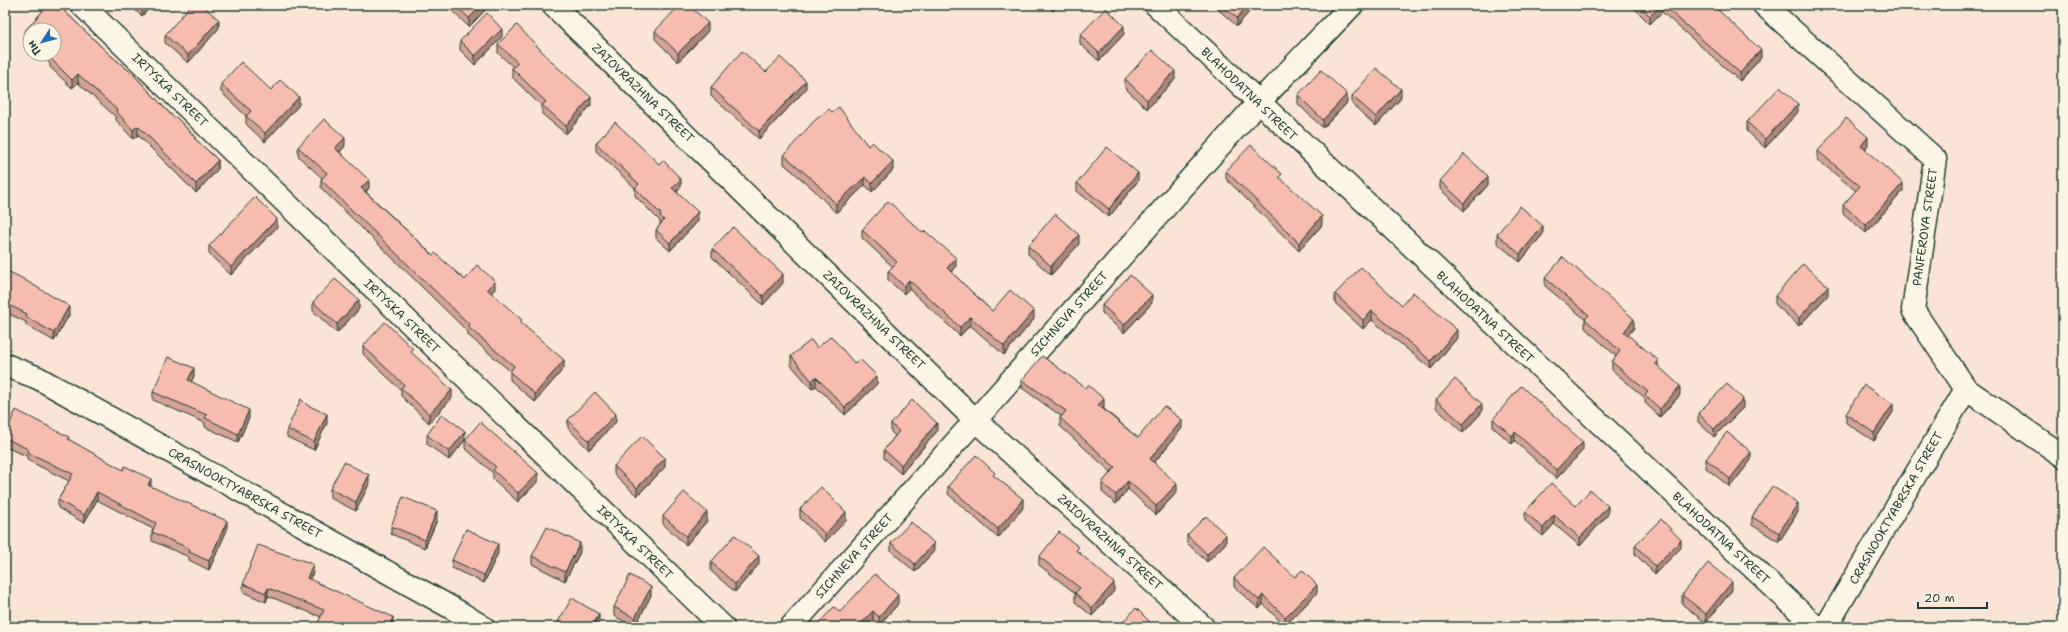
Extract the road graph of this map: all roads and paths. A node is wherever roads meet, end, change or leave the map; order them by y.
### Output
1 (82, 5) edge
2 (553, 5) edge
3 (1156, 5) edge
4 (1352, 5) edge
5 (1764, 5) edge
6 (1258, 103) junction
7 (5, 365) edge
8 (1966, 389) junction
9 (976, 420) junction
10 (2063, 456) edge
11 (483, 627) edge
12 (723, 627) edge
13 (790, 627) edge
14 (1202, 627) edge
15 (1816, 627) edge
16 (1826, 627) edge

1 - 12 street, IRTYSKA STREET
2 - 9 street, ZAIOVRAZHNA STREET
3 - 6 street, BLAHODATNA STREET
4 - 6 street, SICHNEVA STREET
5 - 8 street, PANFEROVA STREET
6 - 9 street, SICHNEVA STREET
6 - 15 street, BLAHODATNA STREET
7 - 11 street, CRASNOOKTYABRSKA STREET
8 - 10 street
8 - 16 street, CRASNOOKTYABRSKA STREET
9 - 13 street, SICHNEVA STREET
9 - 14 street, ZAIOVRAZHNA STREET

